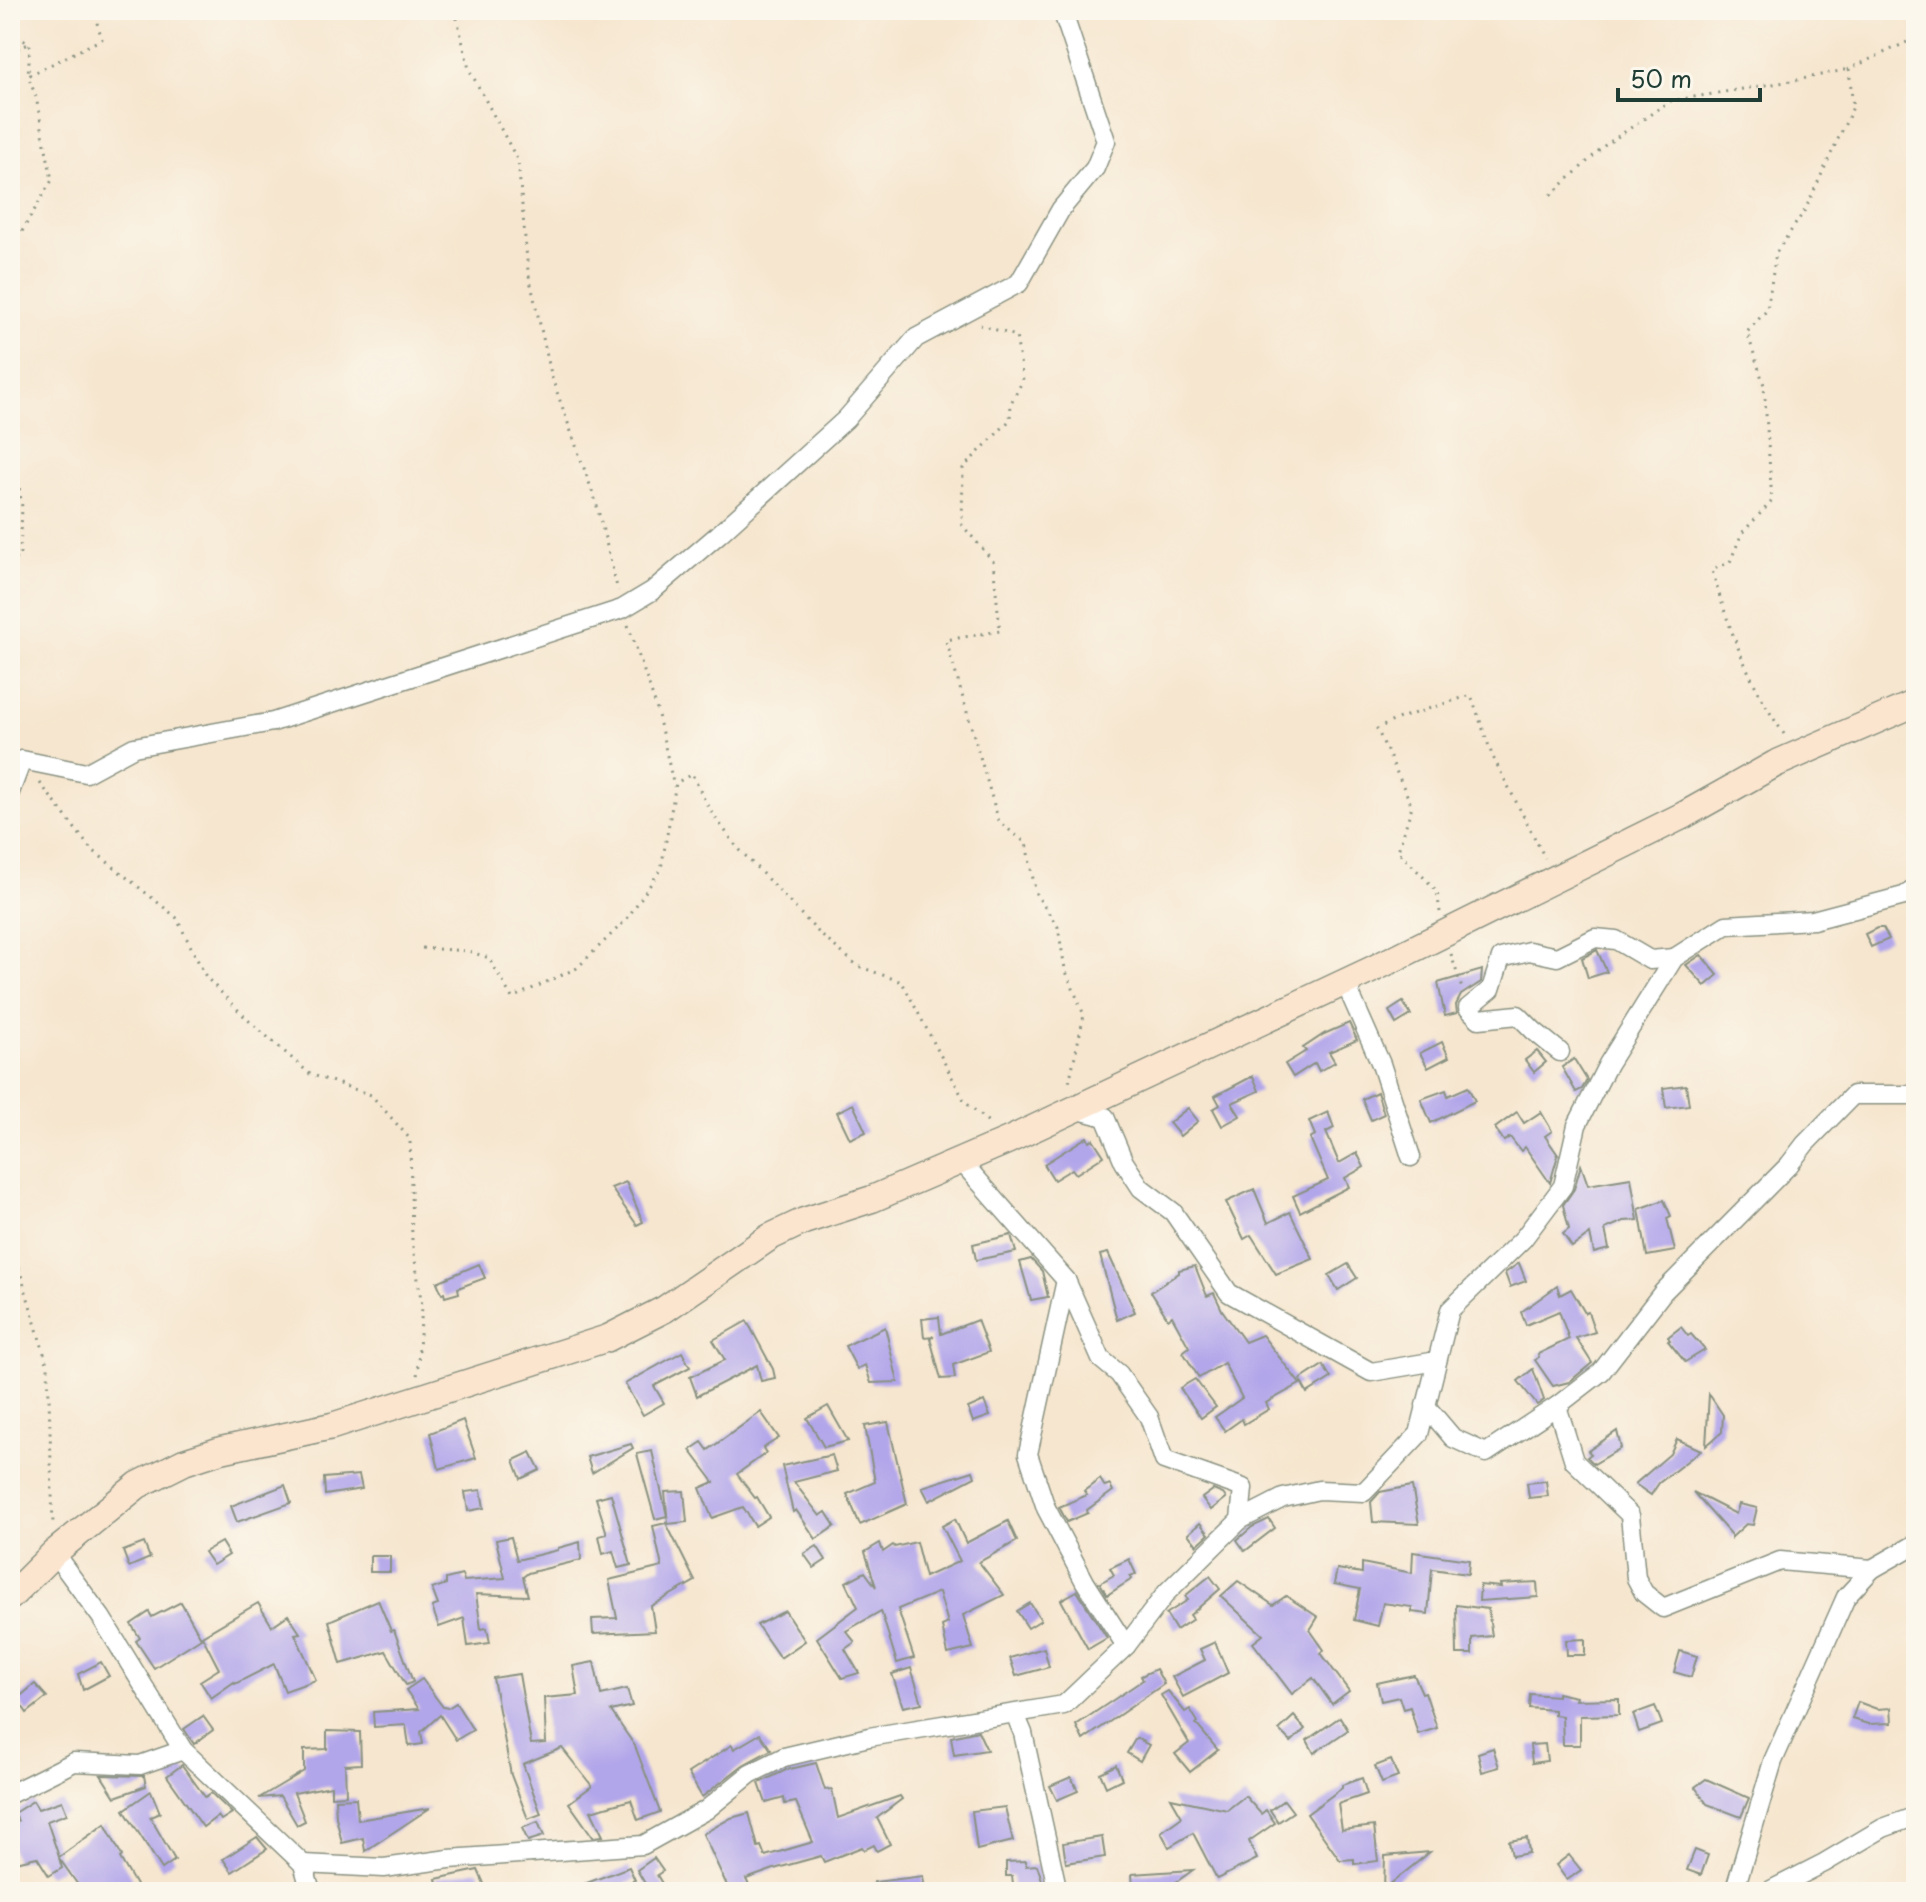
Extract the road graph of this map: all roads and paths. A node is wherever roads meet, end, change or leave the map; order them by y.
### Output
1 (93, 10) edge
2 (455, 10) edge
3 (1062, 10) edge
4 (10, 32) edge
5 (1916, 38) edge
6 (30, 44) junction
7 (10, 51) edge
8 (1849, 69) junction
9 (28, 76) junction
10 (1551, 195) dead end
11 (10, 252) edge
12 (956, 317) junction
13 (10, 426) edge
14 (10, 562) edge
15 (622, 609) junction
16 (1916, 703) edge
17 (1798, 754) junction
18 (22, 760) junction
19 (675, 789) junction
20 (10, 792) edge
21 (1557, 878) junction
22 (1916, 888) edge
23 (1443, 934) junction
24 (422, 948) dead end
25 (1674, 958) junction
26 (1344, 980) junction
27 (1468, 1008) junction
28 (1560, 1052) dead end
29 (1916, 1095) edge
30 (1075, 1109) junction
31 (1009, 1140) junction
32 (1411, 1157) dead end
33 (961, 1161) junction
34 (10, 1237) edge
35 (1066, 1280) junction
36 (1437, 1361) junction
37 (417, 1397) junction
38 (1425, 1405) junction
39 (1557, 1406) junction
40 (1240, 1520) junction
41 (1916, 1544) edge
42 (54, 1553) junction
43 (1872, 1569) junction
44 (10, 1597) edge
45 (1126, 1646) junction
46 (1015, 1714) junction
47 (183, 1750) junction
48 (10, 1794) edge
49 (1916, 1816) edge
50 (303, 1864) junction
51 (312, 1892) edge
52 (1058, 1892) edge
53 (1734, 1892) edge
54 (1767, 1892) edge

1 - 9 path
2 - 15 path
3 - 12 street
4 - 6 path
5 - 8 path
6 - 7 path
6 - 9 path
8 - 10 path
8 - 17 path
9 - 11 path
12 - 15 street
12 - 30 path
13 - 14 path
15 - 18 street
15 - 19 path
16 - 17 main road
17 - 21 main road
18 - 20 street
18 - 37 path
19 - 24 path
19 - 31 path
21 - 23 main road
21 - 23 path
22 - 25 street
23 - 26 main road
23 - 27 path
25 - 27 street
25 - 36 street
26 - 30 main road
26 - 32 street
27 - 28 street
29 - 39 street
30 - 31 main road
30 - 36 street
31 - 33 main road
33 - 35 street
33 - 37 main road
34 - 42 path
35 - 40 street
35 - 45 street
36 - 38 street
37 - 42 main road
38 - 39 street
38 - 40 street
39 - 43 street
40 - 45 street
41 - 43 street
42 - 44 main road
42 - 47 street
43 - 53 street
45 - 46 street
46 - 50 street
46 - 52 street
47 - 48 street
47 - 50 street
49 - 54 street
50 - 51 street

